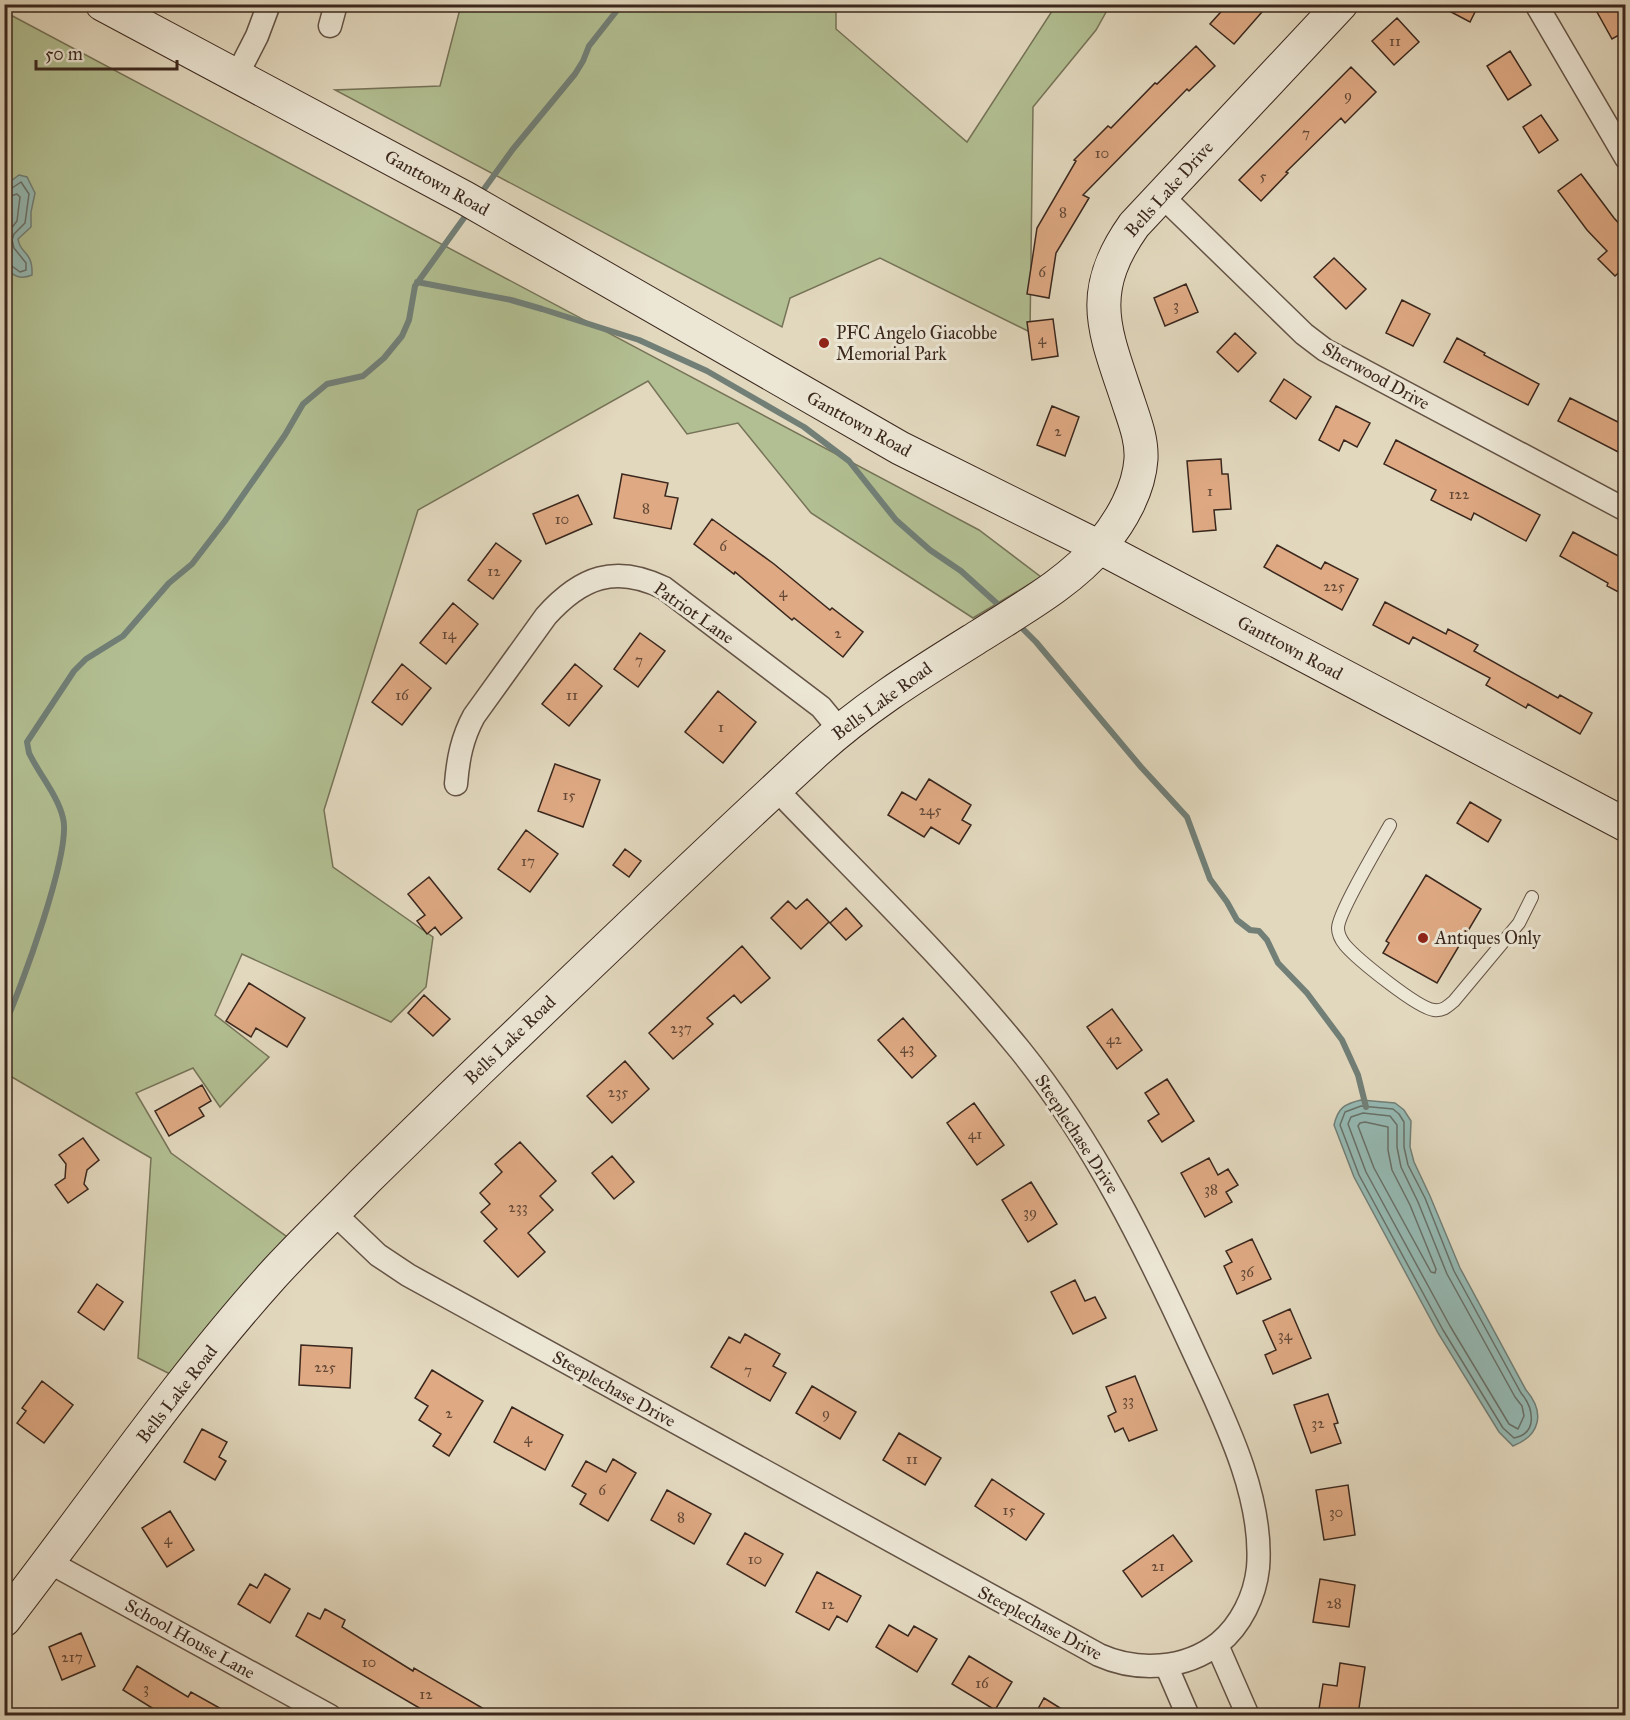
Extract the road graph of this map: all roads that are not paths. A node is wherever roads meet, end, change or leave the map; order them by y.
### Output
1 (102, 4) edge
2 (269, 4) edge
3 (1341, 4) edge
4 (1536, 4) edge
5 (237, 75) junction
6 (1626, 158) edge
7 (1161, 195) junction
8 (1626, 510) edge
9 (1100, 547) junction
10 (840, 730) junction
11 (456, 784) dead end
12 (777, 789) junction
13 (1390, 825) dead end
14 (1626, 825) edge
15 (1532, 897) dead end
16 (334, 1213) junction
17 (49, 1562) junction
18 (4, 1620) edge
19 (1217, 1645) junction
20 (1166, 1665) junction
21 (330, 1716) edge
22 (1188, 1716) edge
23 (1248, 1716) edge

1 - 5 street, Ganttown Road
2 - 5 street
3 - 7 street, Bells Lake Drive
4 - 6 street
5 - 9 street, Ganttown Road
7 - 8 street, Sherwood Drive
7 - 9 street, Bells Lake Drive
9 - 10 street, Bells Lake Road
9 - 14 street, Ganttown Road
10 - 11 street, Patriot Lane
10 - 12 street, Bells Lake Road
12 - 16 street, Bells Lake Road
12 - 19 street, Steeplechase Drive
13 - 15 lane
16 - 17 street, Bells Lake Road
16 - 20 street, Steeplechase Drive
17 - 18 street, Bells Lake Road
17 - 21 street, School House Lane
19 - 20 street, Steeplechase Drive
19 - 23 street
20 - 22 street

